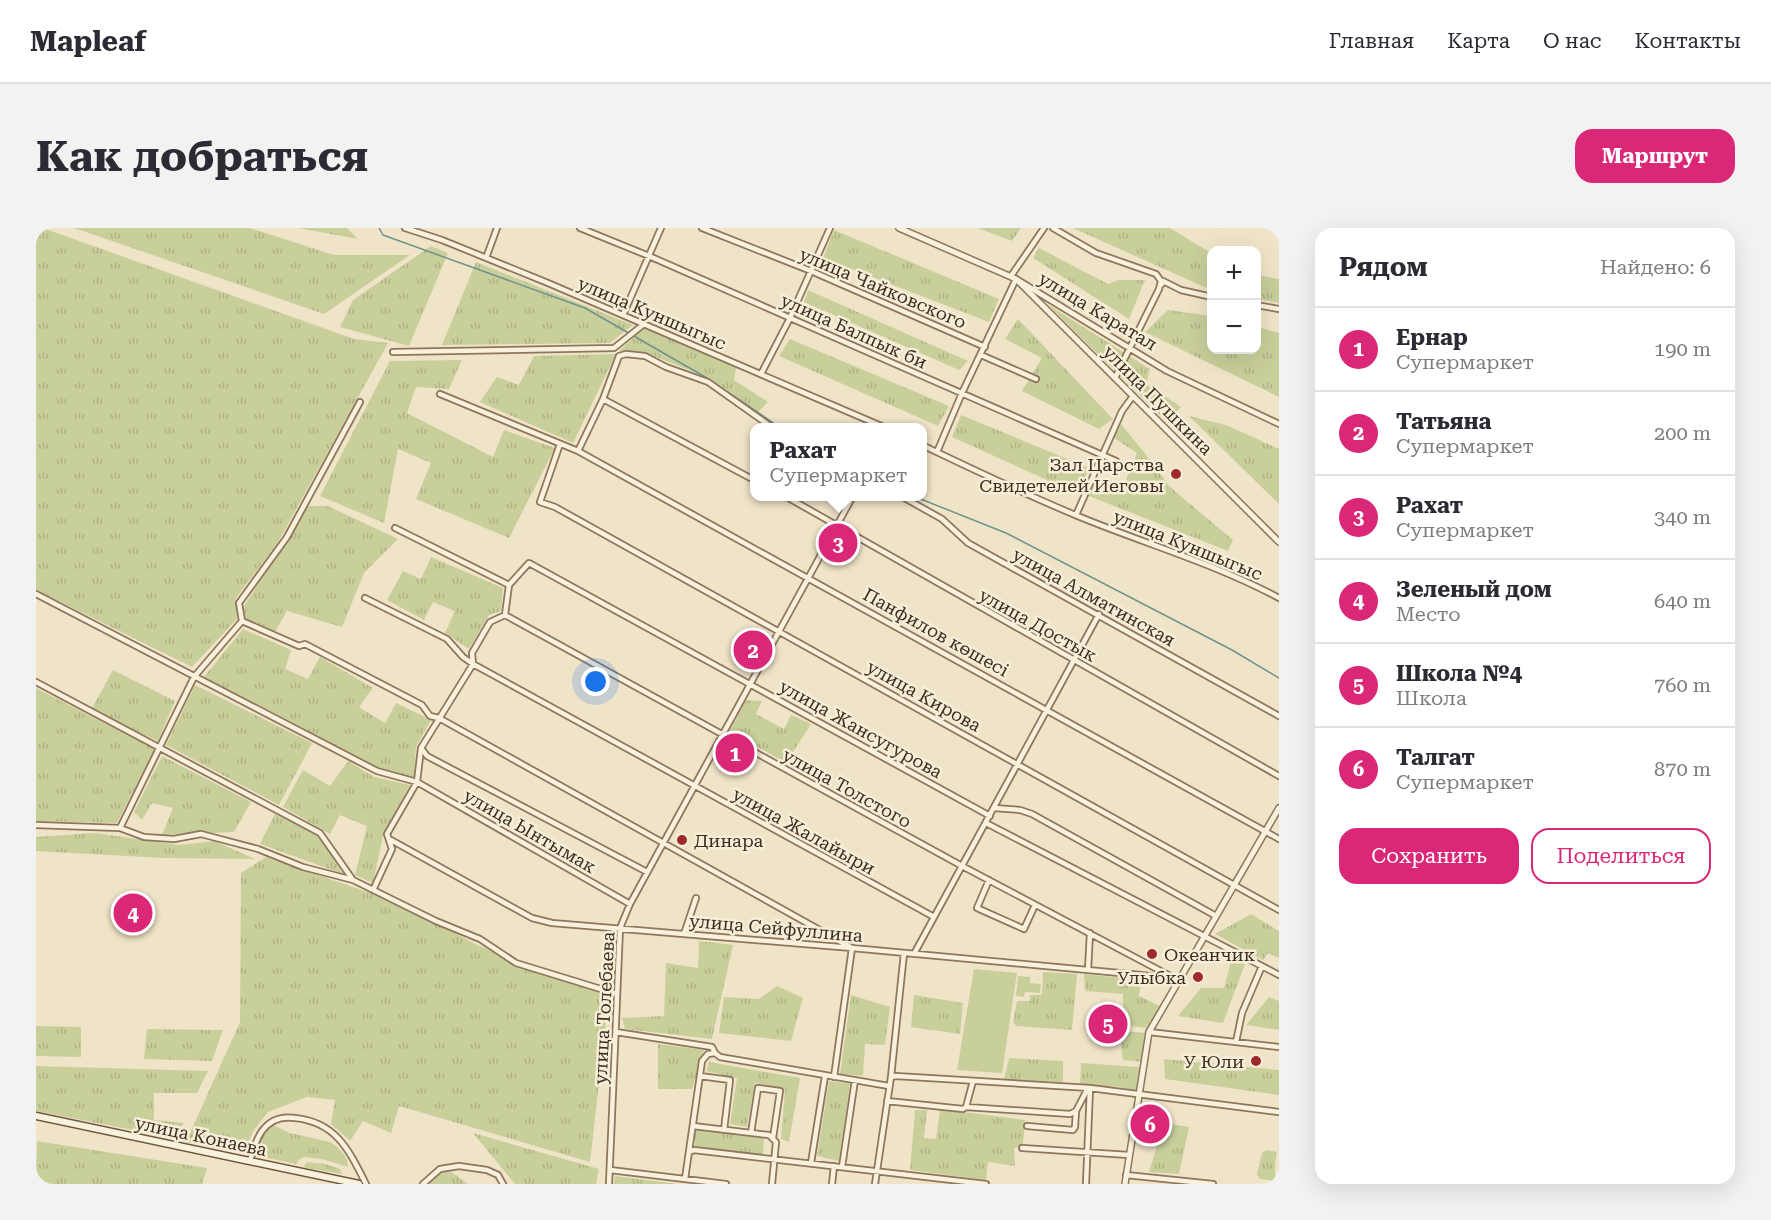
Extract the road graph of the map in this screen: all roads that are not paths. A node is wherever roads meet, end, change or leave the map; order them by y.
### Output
1 (405, 228) edge
2 (497, 228) edge
3 (580, 228) edge
4 (661, 228) edge
5 (702, 228) edge
6 (830, 228) edge
7 (899, 228) edge
8 (1044, 228) edge
9 (1053, 228) edge
10 (649, 256) junction
11 (486, 258) junction
12 (812, 271) junction
13 (1014, 278) junction
14 (1159, 289) junction
15 (1207, 296) edge
16 (1261, 306) edge
17 (1279, 309) edge
18 (623, 315) junction
19 (790, 318) junction
20 (644, 324) junction
21 (985, 347) junction
22 (1131, 349) junction
23 (393, 352) dead end
24 (981, 355) junction
25 (761, 374) junction
26 (1115, 378) junction
27 (1036, 379) dead end
28 (962, 393) junction
29 (440, 394) dead end
30 (1133, 396) junction
31 (603, 399) junction
32 (360, 402) dead end
33 (766, 423) edge
34 (874, 423) edge
35 (1279, 424) edge
36 (560, 444) junction
37 (927, 447) edge
38 (578, 451) junction
39 (937, 452) junction
40 (1101, 454) junction
41 (1116, 461) dead end
42 (750, 478) edge
43 (793, 501) edge
44 (851, 501) edge
45 (910, 501) edge
46 (1076, 515) junction
47 (836, 527) junction
48 (395, 528) dead end
49 (1279, 542) edge
50 (809, 578) junction
51 (509, 585) junction
52 (36, 594) edge
53 (365, 598) dead end
54 (1279, 598) edge
55 (1099, 614) junction
56 (505, 615) junction
57 (242, 621) junction
58 (779, 632) junction
59 (1074, 661) junction
60 (473, 664) junction
61 (194, 677) junction
62 (36, 682) edge
63 (751, 684) junction
64 (1048, 710) junction
65 (1279, 716) edge
66 (439, 718) junction
67 (723, 735) junction
68 (160, 747) junction
69 (421, 748) junction
70 (1018, 764) junction
71 (1279, 776) edge
72 (417, 782) junction
73 (694, 786) junction
74 (994, 808) junction
75 (1279, 808) edge
76 (990, 816) junction
77 (986, 823) junction
78 (36, 825) edge
79 (120, 828) junction
80 (1265, 831) junction
81 (1279, 839) edge
82 (391, 840) junction
83 (664, 843) junction
84 (962, 866) junction
85 (648, 872) junction
86 (353, 880) junction
87 (989, 880) junction
88 (1234, 885) junction
89 (373, 890) junction
90 (696, 898) dead end
91 (630, 904) junction
92 (1035, 904) junction
93 (1279, 910) edge
94 (1216, 916) junction
95 (934, 917) junction
96 (620, 928) junction
97 (1090, 933) junction
98 (684, 934) junction
99 (1205, 936) junction
100 (852, 948) junction
101 (904, 953) junction
102 (914, 954) junction
103 (1262, 966) junction
104 (1088, 970) junction
105 (1279, 975) edge
106 (1179, 981) junction
107 (617, 994) junction
108 (616, 1032) junction
109 (1149, 1032) junction
110 (1236, 1042) junction
111 (1279, 1047) edge
112 (715, 1053) junction
113 (700, 1076) junction
114 (825, 1076) junction
115 (834, 1077) junction
116 (891, 1077) junction
117 (855, 1080) junction
118 (973, 1081) junction
119 (889, 1086) junction
120 (1089, 1088) junction
121 (1138, 1095) junction
122 (887, 1101) junction
123 (966, 1107) junction
124 (1077, 1111) junction
125 (1279, 1112) edge
126 (36, 1116) edge
127 (693, 1126) junction
128 (1027, 1126) dead end
129 (724, 1130) junction
130 (751, 1133) junction
131 (774, 1138) junction
132 (1022, 1148) dead end
133 (689, 1152) junction
134 (1086, 1153) junction
135 (1129, 1155) junction
136 (775, 1160) junction
137 (249, 1161) junction
138 (811, 1163) junction
139 (834, 1166) junction
140 (842, 1167) junction
141 (610, 1170) junction
142 (877, 1170) junction
143 (1126, 1175) junction
144 (685, 1179) junction
145 (360, 1184) edge
146 (366, 1184) edge
147 (423, 1184) edge
148 (503, 1184) edge
149 (609, 1184) edge
150 (726, 1184) edge
151 (772, 1184) edge
152 (832, 1184) edge
153 (875, 1184) edge
154 (986, 1184) edge
155 (1086, 1184) edge
156 (1125, 1184) edge
157 (1213, 1184) edge

1 - 11 street, улица Куншыгыс
2 - 11 street
3 - 10 street, улица Балпык би
4 - 10 street
5 - 12 street, улица Чайковского
6 - 12 street
7 - 13 street, улица Каратал
8 - 13 street
9 - 14 street
10 - 18 street
10 - 19 street, улица Балпык би
11 - 18 street, улица Куншыгыс
12 - 19 street
12 - 21 street, улица Чайковского
13 - 21 street
13 - 22 street, улица Каратал
13 - 26 street, улица Пушкина
14 - 15 street
14 - 22 street
16 - 17 street
18 - 20 street, улица Куншыгыс
19 - 25 street
19 - 28 street, улица Балпык би
20 - 23 street
20 - 25 street, улица Куншыгыс
21 - 24 street
22 - 26 street
22 - 35 street, улица Каратал
24 - 27 street
24 - 28 street
25 - 34 street, улица Куншыгыс
26 - 30 street, улица Пушкина
28 - 39 street
28 - 40 street, улица Балпык би
29 - 36 street, Панфилов көшесі
30 - 40 street
30 - 49 street, улица Пушкина
31 - 33 street
31 - 38 street
31 - 42 street
32 - 57 street
36 - 38 street, Панфилов көшесі
36 - 58 street, улица Кирова
37 - 39 street, улица Куншыгыс
38 - 50 street, Панфилов көшесі
39 - 46 street, улица Куншыгыс
40 - 41 street, улица Балпык би
40 - 46 street
43 - 47 street, улица Достык
44 - 47 street, улица Толебаева
45 - 55 street, улица Алматинская
46 - 54 street, улица Куншыгыс
47 - 50 street, улица Толебаева
47 - 59 street, улица Достык
48 - 51 street
50 - 58 street, улица Толебаева
50 - 64 street, Панфилов көшесі
51 - 56 street
51 - 63 street, улица Жансугурова
52 - 61 street, улица Ынтымак
53 - 60 street, улица Жалайыри
55 - 59 street
55 - 65 street, улица Алматинская
56 - 60 street
56 - 67 street, улица Толстого
57 - 61 street
57 - 66 street
58 - 63 street, улица Толебаева
58 - 70 street, улица Кирова
59 - 64 street
59 - 71 street, улица Достык
60 - 66 street
60 - 73 street, улица Жалайыри
61 - 68 street
61 - 72 street, улица Ынтымак
62 - 68 street
63 - 67 street, улица Толебаева
63 - 76 street, улица Жансугурова
64 - 70 street
64 - 80 street, Панфилов көшесі
66 - 69 street
66 - 83 street
67 - 73 street, улица Толебаева
67 - 84 street, улица Толстого
68 - 79 street
68 - 86 street
69 - 72 street
69 - 85 street
70 - 74 street
70 - 88 street, улица Кирова
72 - 82 street
72 - 91 street, улица Ынтымак
73 - 83 street, улица Толебаева
73 - 95 street, улица Жалайыри
74 - 76 street
74 - 94 street
75 - 80 street
76 - 77 street
77 - 84 street
77 - 99 street
78 - 79 street
79 - 86 street
80 - 81 street, Панфилов көшесі
80 - 88 street
82 - 89 street
82 - 96 street, улица Сейфуллина
83 - 85 street, улица Толебаева
83 - 100 street
84 - 87 street, улица Толстого
84 - 95 street
85 - 91 street, улица Толебаева
86 - 89 street
87 - 92 street, улица Толстого
87 - 92 street
88 - 93 street, улица Кирова
88 - 94 street
89 - 107 street
90 - 98 street
91 - 96 street, улица Толебаева
92 - 97 street, улица Толстого
94 - 99 street
95 - 102 street
96 - 98 street, улица Сейфуллина
96 - 107 street, улица Толебаева
97 - 104 street
97 - 106 street, улица Толстого
98 - 100 street, улица Сейфуллина
99 - 103 street
99 - 106 street
100 - 101 street, улица Сейфуллина
100 - 115 street
101 - 102 street, улица Сейфуллина
101 - 116 street
102 - 104 street, улица Сейфуллина
103 - 105 street
103 - 110 street
104 - 106 street, улица Сейфуллина
106 - 109 street
107 - 108 street, улица Толебаева
108 - 112 street
108 - 141 street, улица Толебаева
109 - 110 street
109 - 121 street
110 - 111 street
112 - 113 street
112 - 114 street
113 - 127 street
113 - 129 street
114 - 115 street
114 - 138 street
115 - 117 street
116 - 118 street
116 - 119 street
117 - 119 street
117 - 140 street
118 - 120 street
118 - 123 street
119 - 122 street
120 - 121 street
120 - 124 street
120 - 134 street
121 - 125 street
121 - 135 street
122 - 123 street
122 - 142 street
123 - 124 street
124 - 128 street
126 - 137 main road, улица Конаева
127 - 129 street
127 - 133 street
129 - 130 street
130 - 131 street
130 - 131 street
131 - 136 street
132 - 134 street
133 - 136 street
133 - 144 street
134 - 135 street
134 - 155 street
135 - 143 street
136 - 138 street
136 - 151 street
137 - 145 main road, улица Конаева
137 - 146 street
138 - 139 street
139 - 140 street
139 - 152 street
140 - 142 street
141 - 144 street
141 - 149 street, улица Толебаева
142 - 153 street
142 - 154 street
143 - 156 street
143 - 157 street
144 - 150 street
147 - 148 street

